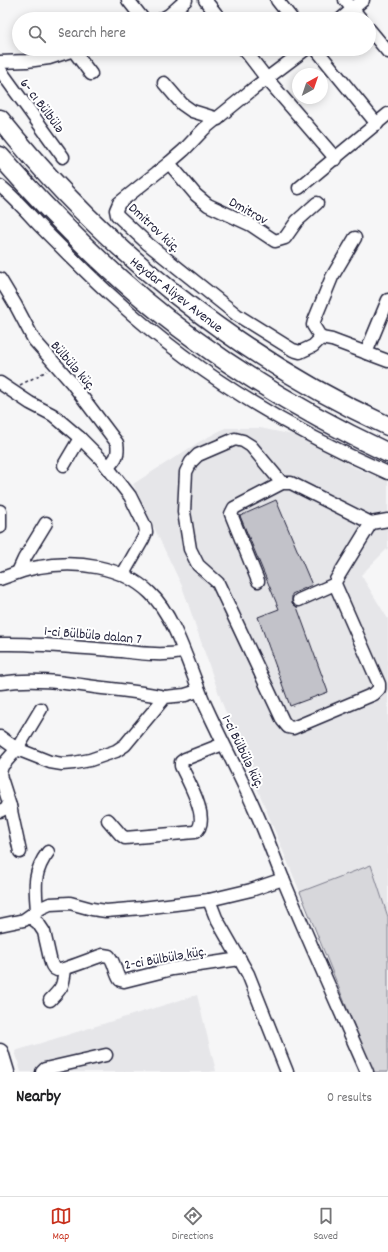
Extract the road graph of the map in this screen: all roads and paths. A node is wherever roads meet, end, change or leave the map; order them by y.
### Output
1 (128, 0) edge
2 (186, 0) edge
3 (206, 0) edge
4 (277, 0) edge
5 (363, 0) edge
6 (349, 4) edge
7 (137, 12) edge
8 (171, 12) edge
9 (215, 12) edge
10 (286, 12) edge
11 (355, 12) edge
12 (376, 37) edge
13 (388, 52) edge
14 (56, 56) edge
15 (79, 56) edge
16 (249, 56) edge
17 (297, 56) edge
18 (322, 56) edge
19 (0, 62) edge
20 (0, 70) edge
21 (90, 74) dead end
22 (267, 79) junction
23 (164, 84) dead end
24 (388, 114) edge
25 (0, 119) edge
26 (218, 119) junction
27 (376, 124) junction
28 (0, 156) edge
29 (63, 157) dead end
30 (336, 159) junction
31 (169, 163) junction
32 (0, 186) edge
33 (300, 188) dead end
34 (316, 203) dead end
35 (355, 238) dead end
36 (2, 286) edge
37 (388, 300) edge
38 (321, 338) junction
39 (366, 353) junction
40 (388, 361) edge
41 (55, 366) junction
42 (0, 383) edge
43 (12, 390) junction
44 (388, 426) edge
45 (80, 438) junction
46 (388, 453) edge
47 (64, 465) dead end
48 (108, 467) junction
49 (388, 473) edge
50 (282, 483) junction
51 (0, 511) edge
52 (388, 520) edge
53 (46, 523) dead end
54 (371, 524) junction
55 (0, 527) edge
56 (18, 572) junction
57 (123, 574) junction
58 (0, 579) edge
59 (258, 581) dead end
60 (335, 584) junction
61 (299, 600) dead end
62 (0, 644) edge
63 (183, 652) junction
64 (0, 683) edge
65 (198, 691) junction
66 (165, 697) junction
67 (41, 710) dead end
68 (0, 737) edge
69 (224, 744) junction
70 (17, 748) junction
71 (5, 808) edge
72 (108, 820) dead end
73 (20, 852) dead end
74 (48, 852) dead end
75 (284, 879) junction
76 (209, 900) junction
77 (33, 914) junction
78 (0, 925) edge
79 (240, 959) junction
80 (65, 969) junction
81 (50, 1000) dead end
82 (0, 1052) edge
83 (106, 1056) dead end
84 (6, 1072) edge
85 (42, 1072) edge
86 (287, 1072) edge
87 (366, 1072) edge

1 - 7 street
2 - 8 street
3 - 9 street
4 - 10 street
5 - 6 street
6 - 11 street
12 - 13 street
14 - 19 street
15 - 21 street
16 - 22 street
17 - 22 street, Dmitrov küç.
18 - 27 street
20 - 29 street, 6- cı Bülbülə
22 - 26 street, Dmitrov küç.
22 - 30 street
23 - 26 street
24 - 27 street
25 - 44 highway, Heydar Aliyev Avenue
26 - 31 street, Dmitrov küç.
27 - 30 street
28 - 46 highway, Heydar Aliyev Avenue
30 - 33 street
31 - 34 street, Dmitrov
31 - 38 street, Dmitrov küç.
32 - 49 street
35 - 38 street
36 - 41 street, Bülbülə küç.
37 - 39 street
38 - 39 street
39 - 40 street
41 - 43 path
41 - 48 street, Bülbülə küç.
42 - 43 street
43 - 45 street
45 - 47 street
45 - 48 street
48 - 57 street
50 - 54 street
50 - 59 street
50 - 60 street
51 - 55 street
52 - 54 street
53 - 56 street
54 - 60 street
56 - 57 street, 1-ci Bülbülə küç.
56 - 58 street, 1-ci Bülbülə küç.
57 - 63 street, 1-ci Bülbülə küç.
60 - 61 street
62 - 63 street, 1-ci Bülbülə dalan 7
63 - 65 street, 1-ci Bülbülə küç.
64 - 66 street
65 - 66 street
65 - 69 street, 1-ci Bülbülə küç.
66 - 70 street
67 - 70 street
68 - 70 street
69 - 72 street
69 - 75 street, 1-ci Bülbülə küç.
70 - 71 street
71 - 73 street
74 - 77 street
75 - 76 street
75 - 87 street, 1-ci Bülbülə küç.
76 - 77 street
76 - 79 street
77 - 78 street
77 - 80 street
79 - 80 street, 2-ci Bülbülə küç.
79 - 86 street
80 - 81 street
82 - 84 main road
83 - 85 street

